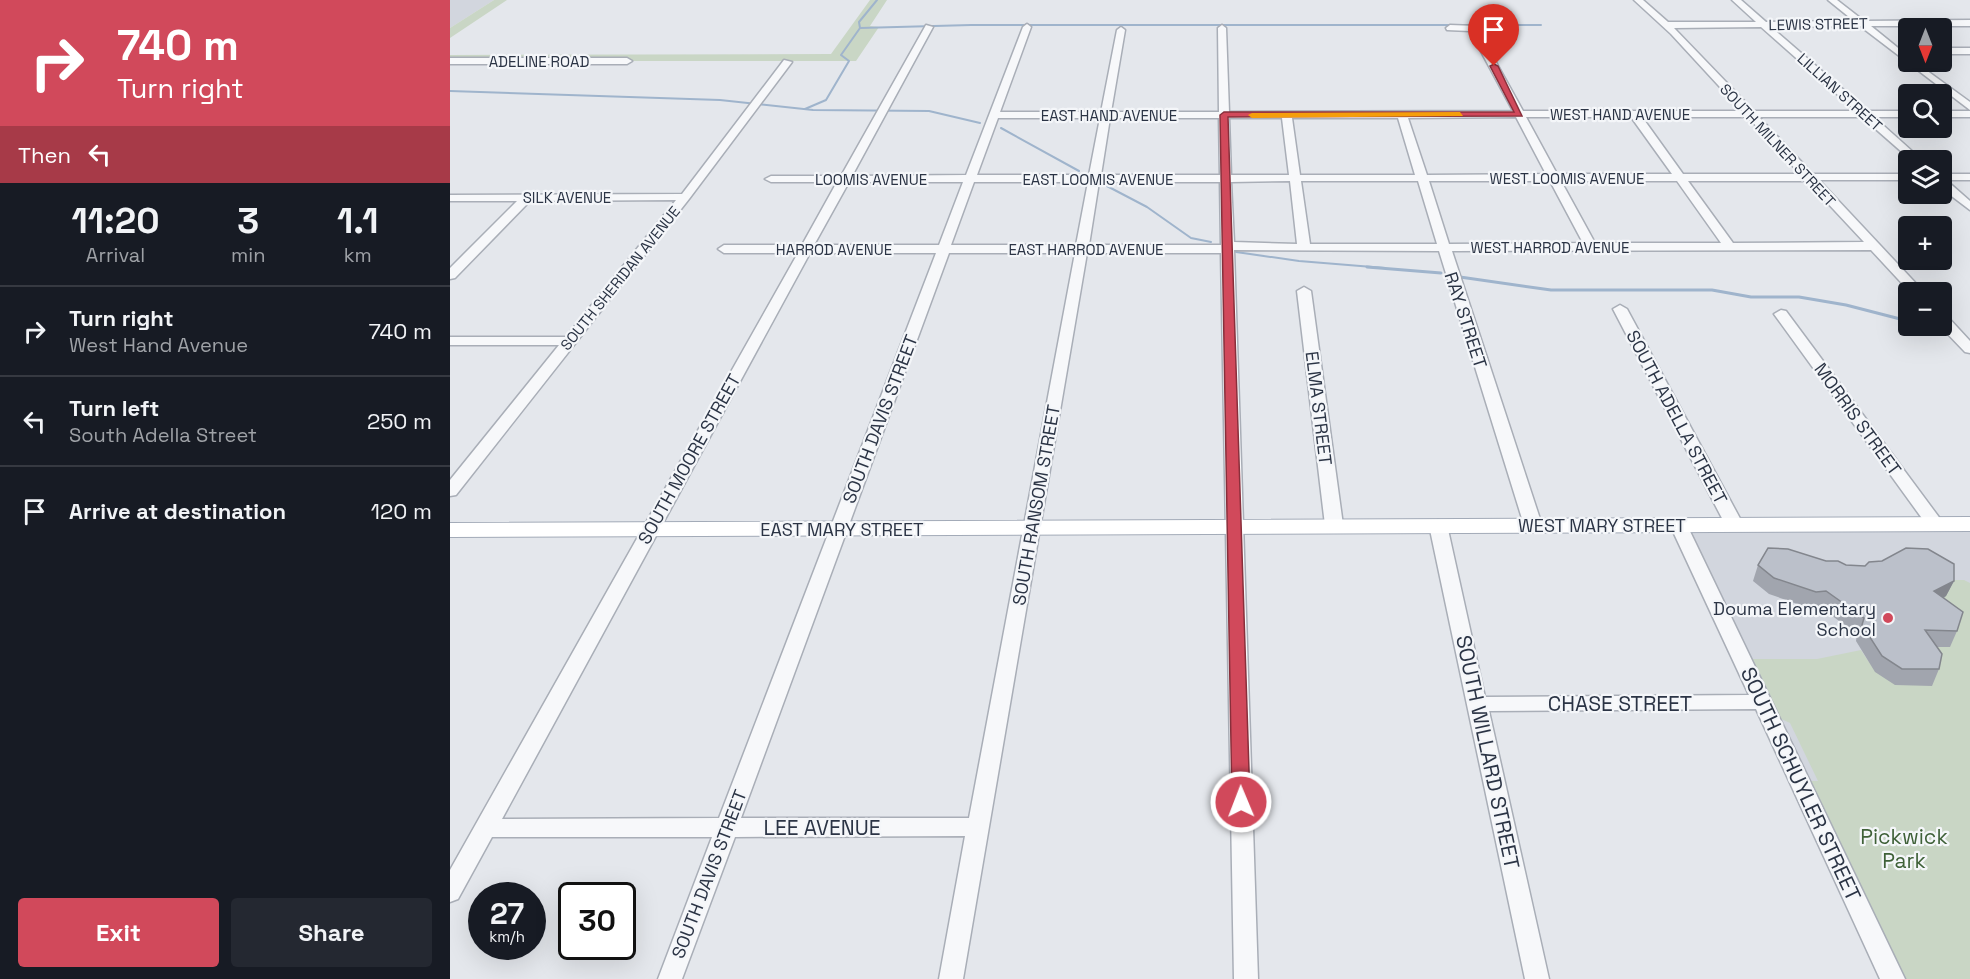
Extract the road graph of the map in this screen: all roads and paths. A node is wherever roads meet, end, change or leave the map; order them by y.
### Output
1 (1638, 0) edge
2 (1736, 0) edge
3 (1832, 0) edge
4 (1970, 23) edge
5 (1861, 24) junction
6 (1666, 25) junction
7 (1764, 25) junction
8 (929, 27) dead end
9 (1027, 27) dead end
10 (1222, 28) dead end
11 (1450, 28) dead end
12 (1121, 30) dead end
13 (1896, 51) edge
14 (1952, 51) edge
15 (1970, 51) edge
16 (450, 61) edge
17 (627, 61) dead end
18 (786, 62) dead end
19 (1924, 72) edge
20 (1970, 107) edge
21 (1520, 114) junction
22 (1634, 114) junction
23 (1750, 114) junction
24 (1864, 114) junction
25 (1898, 114) edge
26 (1952, 114) edge
27 (1970, 114) edge
28 (994, 115) junction
29 (1106, 115) junction
30 (1224, 115) junction
31 (1287, 115) junction
32 (1402, 115) junction
33 (1905, 150) edge
34 (1809, 177) junction
35 (1898, 177) edge
36 (1970, 177) edge
37 (970, 178) junction
38 (1226, 178) junction
39 (1295, 178) junction
40 (1423, 178) junction
41 (1553, 178) junction
42 (1680, 178) junction
43 (1952, 178) edge
44 (771, 179) dead end
45 (844, 179) junction
46 (1095, 179) junction
47 (1952, 190) edge
48 (528, 197) junction
49 (685, 197) junction
50 (450, 198) edge
51 (1970, 207) edge
52 (1730, 246) junction
53 (1872, 246) junction
54 (1445, 247) junction
55 (1591, 247) junction
56 (1227, 248) junction
57 (1304, 248) junction
58 (724, 249) dead end
59 (806, 249) junction
60 (944, 249) junction
61 (1082, 249) junction
62 (450, 275) edge
63 (1907, 282) edge
64 (1304, 291) dead end
65 (1620, 309) dead end
66 (1781, 314) dead end
67 (1952, 330) joint
68 (1970, 330) edge
69 (450, 341) edge
70 (569, 341) junction
71 (1970, 349) edge
72 (450, 491) edge
73 (1935, 524) junction
74 (1970, 524) edge
75 (1334, 525) junction
76 (1438, 525) junction
77 (1533, 525) junction
78 (1679, 525) junction
79 (1734, 525) junction
80 (1032, 528) junction
81 (1234, 528) junction
82 (651, 529) junction
83 (839, 529) junction
84 (450, 530) edge
85 (1763, 702) junction
86 (1478, 704) junction
87 (979, 827) junction
88 (485, 828) junction
89 (726, 828) junction
90 (450, 892) edge
91 (670, 979) edge
92 (951, 979) edge
93 (1246, 979) edge
94 (1537, 979) edge
95 (1893, 979) edge

1 - 6 street, SOUTH MILNER STREET
2 - 7 street, LILLIAN STREET
3 - 5 street
4 - 5 street, LEWIS STREET
5 - 7 street, LEWIS STREET
5 - 13 street
6 - 7 street, LEWIS STREET
6 - 23 street, SOUTH MILNER STREET
7 - 24 street, LILLIAN STREET
8 - 45 street, SOUTH MOORE STREET
9 - 28 street, SOUTH DAVIS STREET
10 - 30 street
11 - 21 street
12 - 29 street, SOUTH RANSOM STREET
14 - 15 street
16 - 17 street, ADELINE ROAD
18 - 49 street, SOUTH SHERIDAN AVENUE
19 - 20 street
21 - 22 street, WEST HAND AVENUE
21 - 32 street, WEST HAND AVENUE
21 - 41 street
22 - 23 street, WEST HAND AVENUE
22 - 42 street
23 - 24 street, WEST HAND AVENUE
23 - 34 street, SOUTH MILNER STREET
24 - 25 street, WEST HAND AVENUE
24 - 33 street, LILLIAN STREET
26 - 27 street
28 - 29 street, EAST HAND AVENUE
28 - 37 street, SOUTH DAVIS STREET
29 - 30 street, EAST HAND AVENUE
29 - 46 street, SOUTH RANSOM STREET
30 - 31 street, WEST HAND AVENUE
30 - 38 street
31 - 32 street, WEST HAND AVENUE
31 - 39 street
32 - 40 street, RAY STREET
34 - 35 street, WEST LOOMIS AVENUE
34 - 42 street, WEST LOOMIS AVENUE
34 - 53 street, SOUTH MILNER STREET
36 - 43 street
37 - 45 street, LOOMIS AVENUE
37 - 46 street, EAST LOOMIS AVENUE
37 - 60 street, SOUTH DAVIS STREET
38 - 39 street, WEST LOOMIS AVENUE
38 - 46 street, EAST LOOMIS AVENUE
38 - 56 street
39 - 40 street, WEST LOOMIS AVENUE
39 - 57 street
40 - 41 street, WEST LOOMIS AVENUE
40 - 54 street, RAY STREET
41 - 42 street, WEST LOOMIS AVENUE
41 - 55 street
42 - 52 street
44 - 45 street, LOOMIS AVENUE
45 - 59 street, SOUTH MOORE STREET
46 - 61 street, SOUTH RANSOM STREET
47 - 51 street
48 - 49 street, SILK AVENUE
48 - 50 street, SILK AVENUE
48 - 62 street
49 - 70 street, SOUTH SHERIDAN AVENUE
52 - 53 street, WEST HARROD AVENUE
52 - 55 street, WEST HARROD AVENUE
53 - 63 street, SOUTH MILNER STREET
54 - 55 street, WEST HARROD AVENUE
54 - 57 street, WEST HARROD AVENUE
54 - 77 street, RAY STREET
56 - 57 street, WEST HARROD AVENUE
56 - 61 street, EAST HARROD AVENUE
56 - 81 street
58 - 59 street, HARROD AVENUE
59 - 60 street, HARROD AVENUE
59 - 82 street, SOUTH MOORE STREET
60 - 61 street, EAST HARROD AVENUE
60 - 83 street, SOUTH DAVIS STREET
61 - 80 street, SOUTH RANSOM STREET
64 - 75 street, ELMA STREET
65 - 79 street, SOUTH ADELLA STREET
66 - 73 street, MORRIS STREET
67 - 68 street
67 - 71 street
69 - 70 street
70 - 72 street, SOUTH SHERIDAN AVENUE
73 - 74 main road, WEST MARY STREET
73 - 79 main road, WEST MARY STREET
75 - 76 main road, WEST MARY STREET
75 - 81 main road, WEST MARY STREET
76 - 77 main road, WEST MARY STREET
76 - 86 street, SOUTH WILLARD STREET
77 - 78 main road, WEST MARY STREET
78 - 79 main road, WEST MARY STREET
78 - 85 street, SOUTH SCHUYLER STREET
80 - 81 main road, EAST MARY STREET
80 - 83 main road, EAST MARY STREET
80 - 87 street, SOUTH RANSOM STREET
81 - 93 street
82 - 83 main road, EAST MARY STREET
82 - 84 main road, EAST MARY STREET
82 - 88 street, SOUTH MOORE STREET
83 - 89 street, SOUTH DAVIS STREET
85 - 86 street, CHASE STREET
85 - 95 street, SOUTH SCHUYLER STREET
86 - 94 street, SOUTH WILLARD STREET
87 - 89 street, LEE AVENUE
87 - 92 street, SOUTH RANSOM STREET
88 - 89 street, LEE AVENUE
88 - 90 street, SOUTH MOORE STREET
89 - 91 street, SOUTH DAVIS STREET

